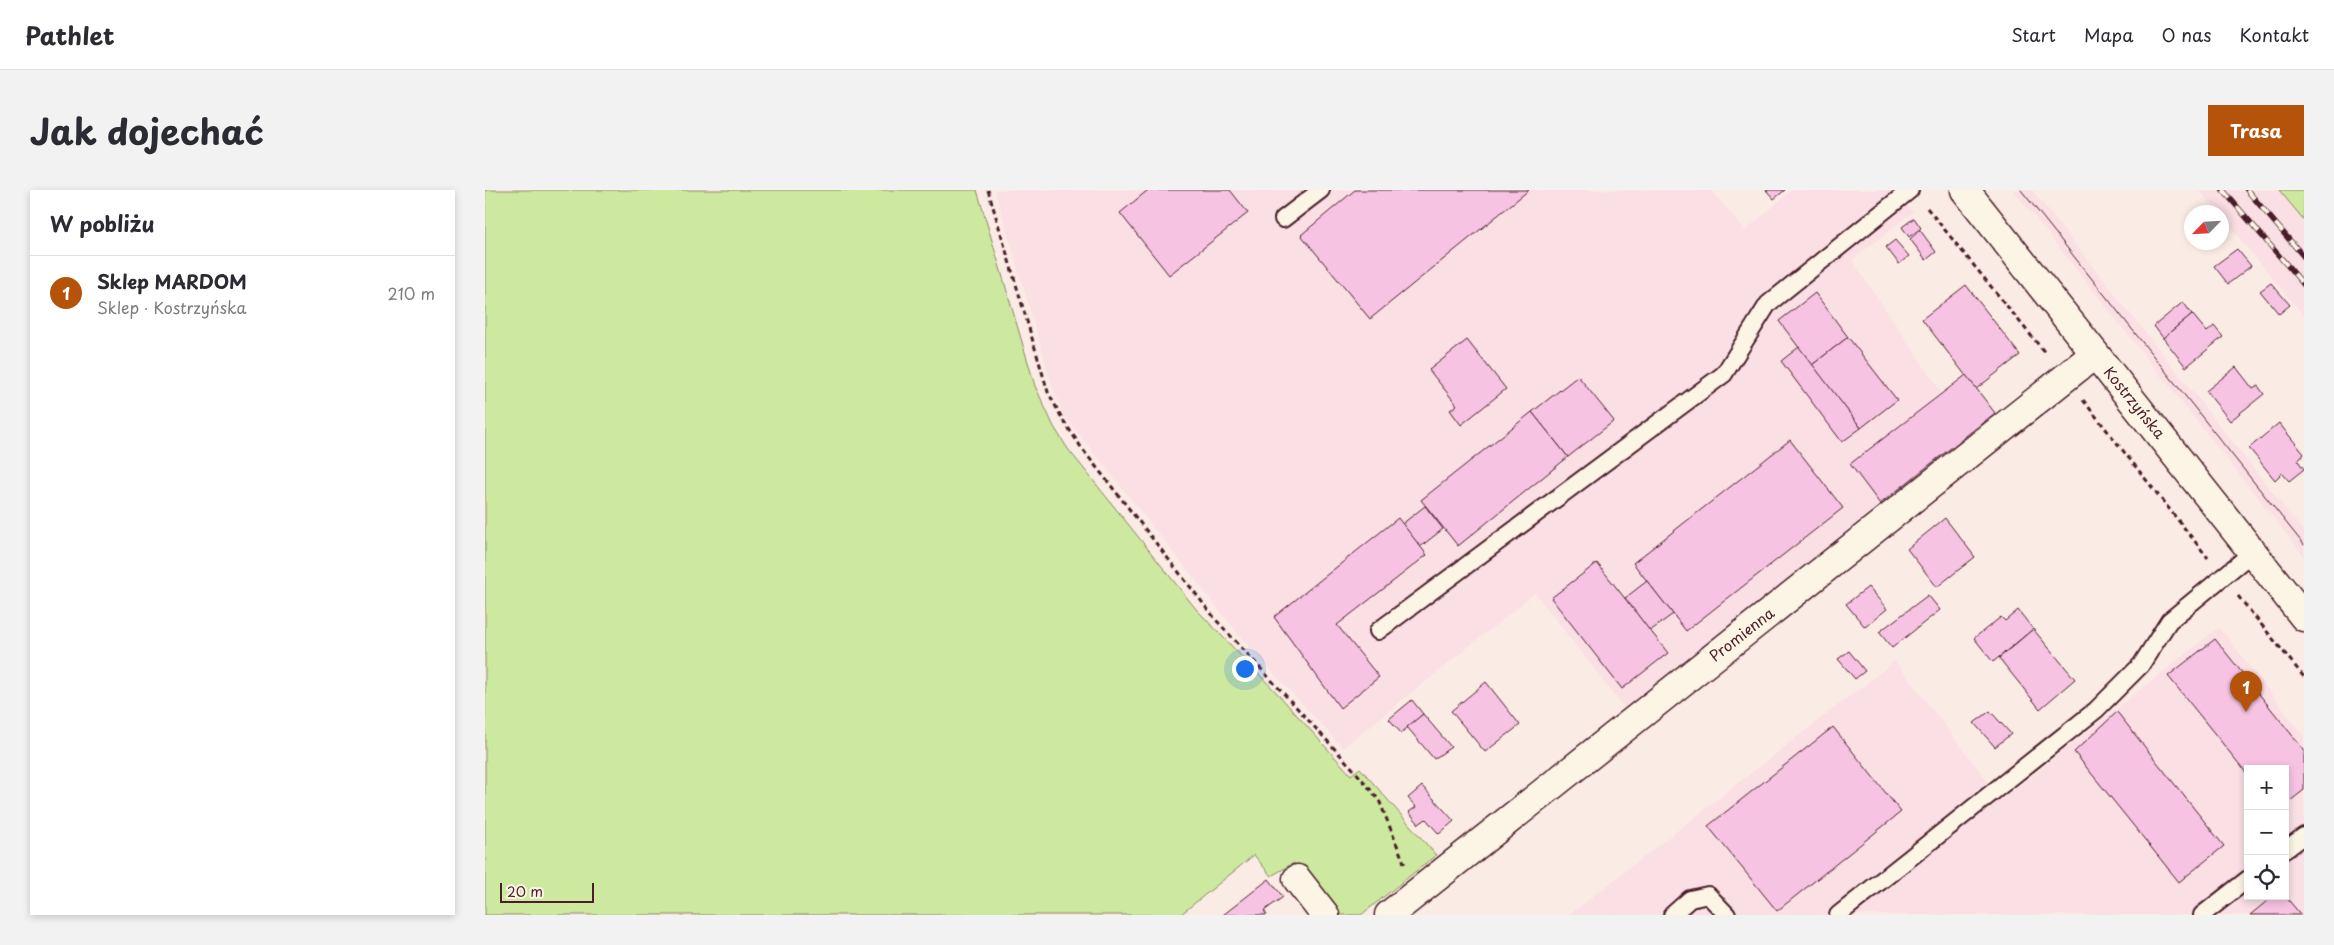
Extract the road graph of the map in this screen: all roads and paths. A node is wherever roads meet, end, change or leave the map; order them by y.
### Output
1 (988, 190) edge
2 (1321, 190) edge
3 (1910, 190) edge
4 (1965, 190) edge
5 (1924, 205) dead end
6 (1283, 219) dead end
7 (2095, 354) junction
8 (2065, 378) junction
9 (2253, 552) junction
10 (2223, 577) junction
11 (2304, 617) edge
12 (1378, 631) dead end
13 (2304, 677) edge
14 (2304, 836) edge
15 (2289, 847) edge
16 (1297, 879) dead end
17 (2244, 883) edge
18 (1416, 894) junction
19 (1325, 915) edge
20 (1389, 915) edge
21 (1671, 915) edge
22 (1727, 915) edge
23 (1838, 915) edge
24 (2202, 915) edge

1 - 18 path
2 - 6 lane
3 - 12 lane
4 - 7 street, Kostrzyńska
5 - 8 path
7 - 8 street, Promienna
7 - 9 street, Kostrzyńska
8 - 10 path
8 - 18 street, Promienna
9 - 10 lane
9 - 11 street, Kostrzyńska
10 - 13 path
10 - 23 lane
14 - 15 lane
16 - 19 street
17 - 24 lane
18 - 20 street, Promienna
21 - 22 lane

